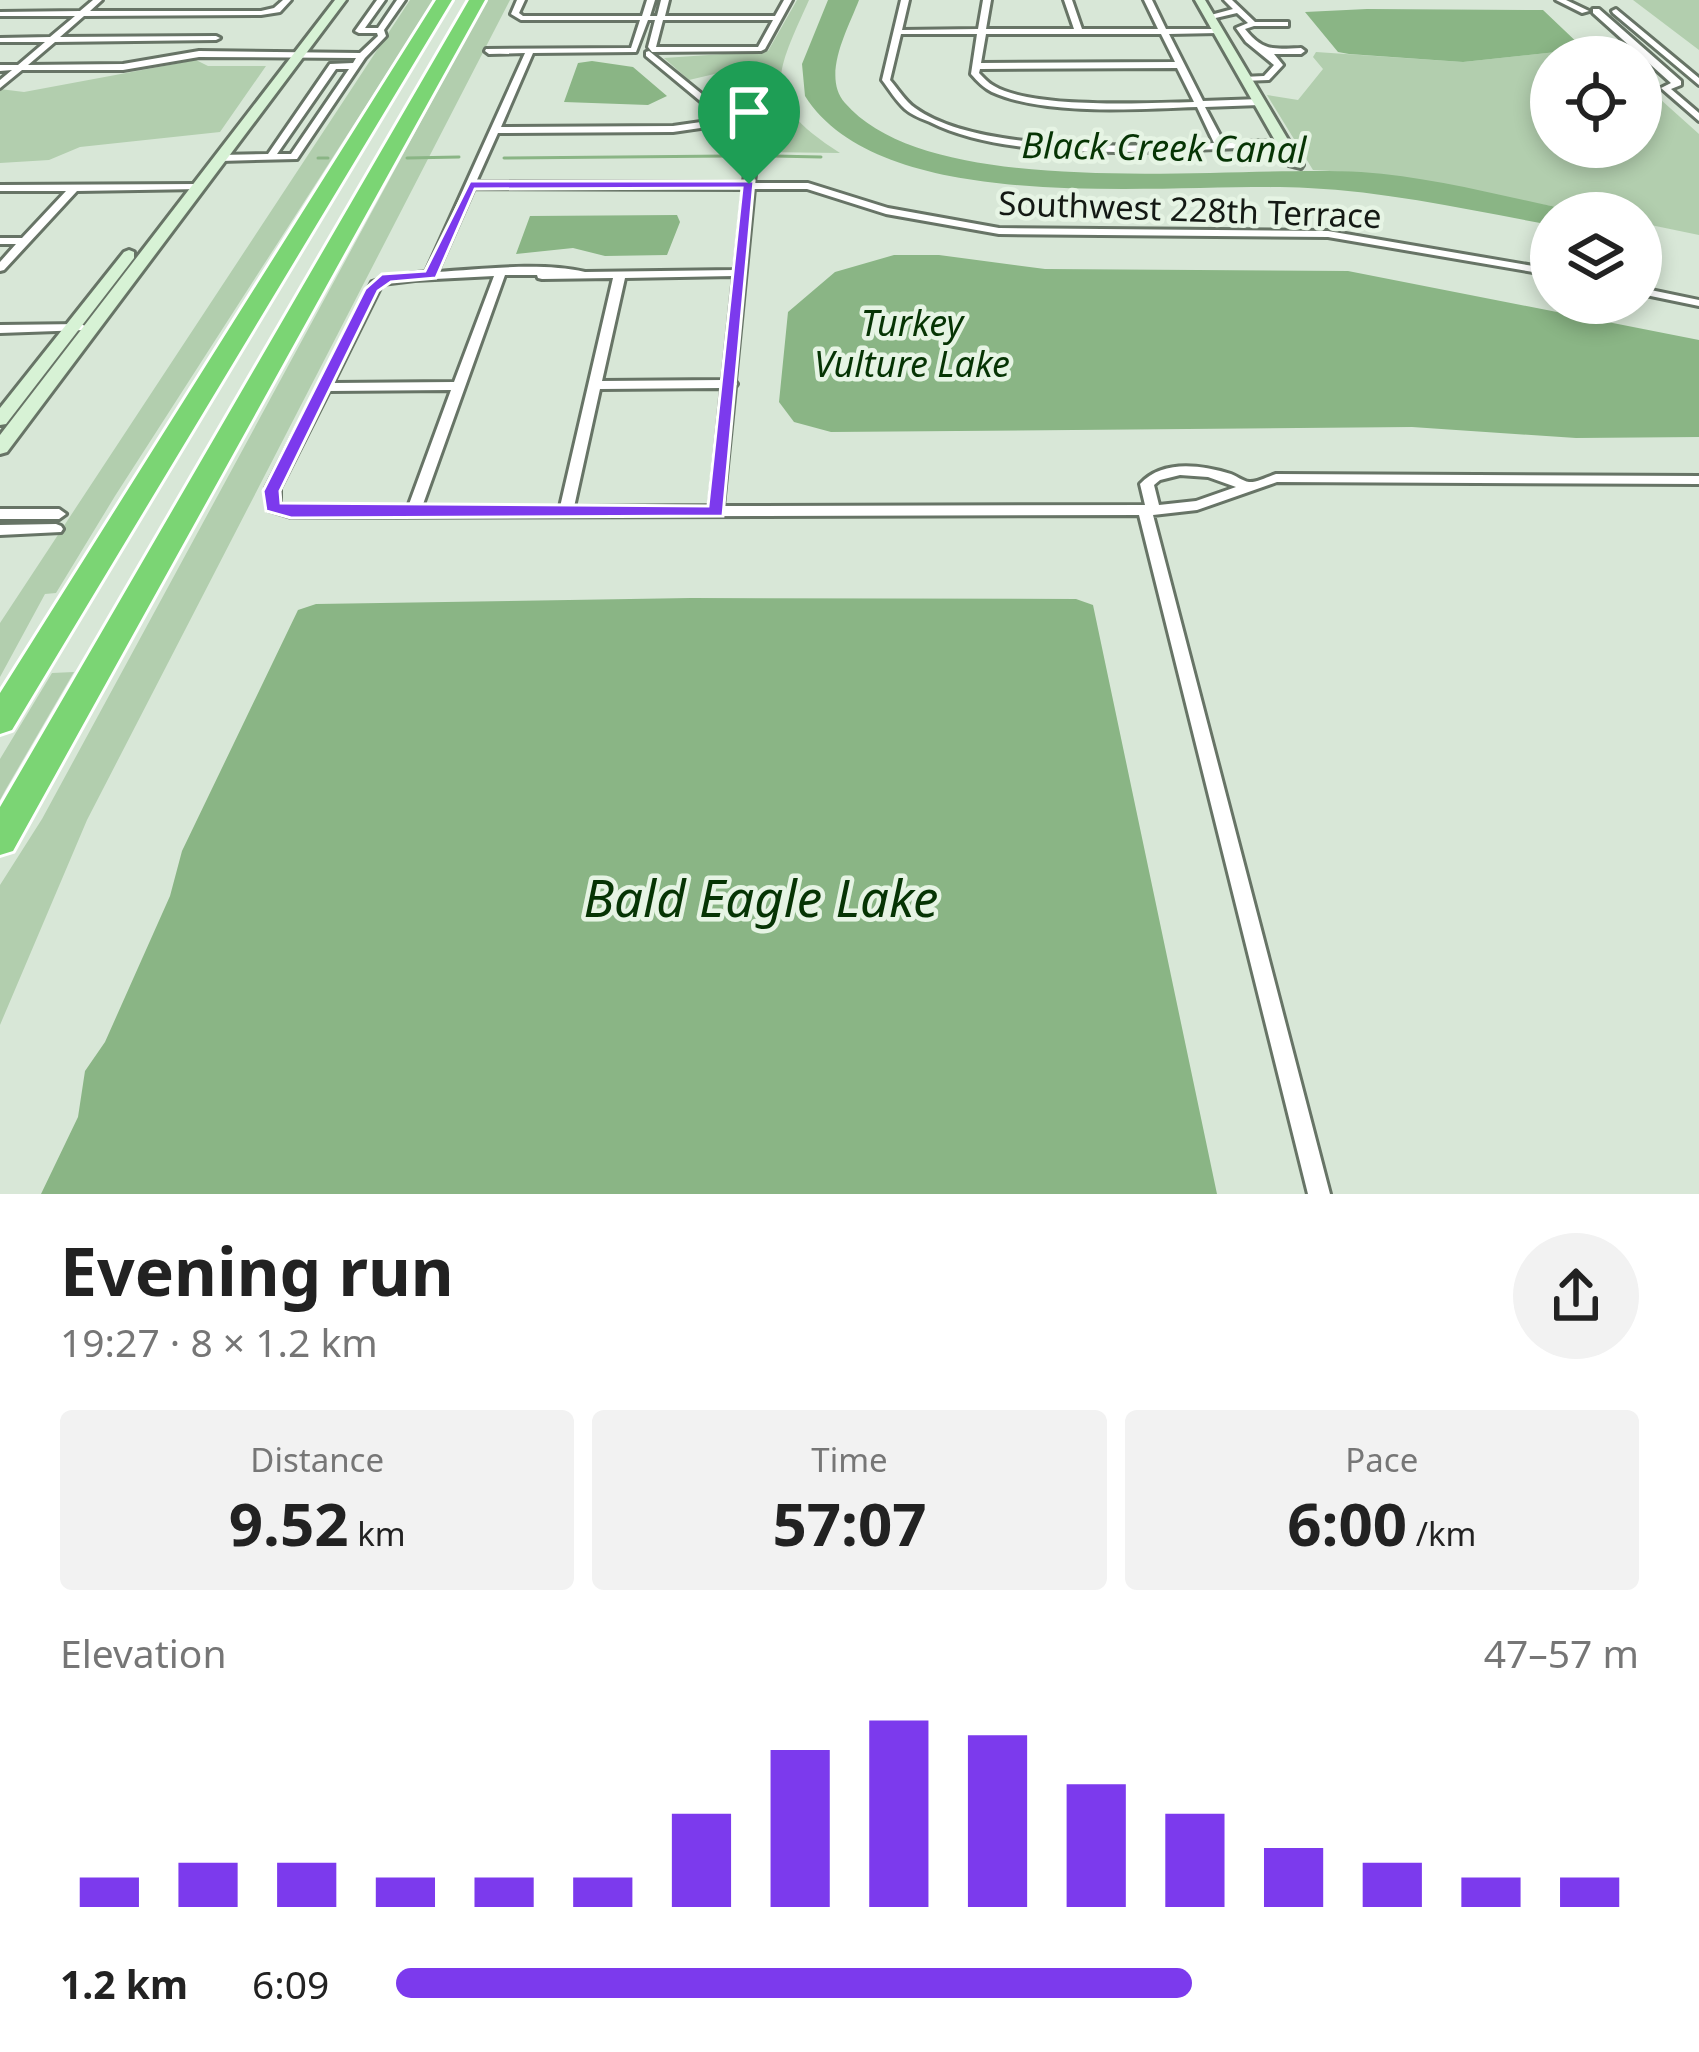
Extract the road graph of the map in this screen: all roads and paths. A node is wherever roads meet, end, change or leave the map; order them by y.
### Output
1 (98, 0) edge
2 (287, 0) edge
3 (329, 0) edge
4 (341, 0) edge
5 (381, 0) edge
6 (401, 0) edge
7 (444, 0) edge
8 (477, 0) edge
9 (520, 0) edge
10 (651, 0) edge
11 (664, 0) edge
12 (788, 0) edge
13 (905, 0) edge
14 (987, 0) edge
15 (1068, 0) edge
16 (1148, 0) edge
17 (1560, 0) edge
18 (1201, 2) edge
19 (1227, 4) edge
20 (1616, 11) dead end
21 (239, 13) junction
22 (0, 14) edge
23 (83, 14) junction
24 (645, 18) junction
25 (660, 18) junction
26 (779, 18) junction
27 (1214, 24) junction
28 (1253, 24) junction
29 (1285, 24) dead end
30 (380, 31) junction
31 (1079, 31) junction
32 (1164, 31) junction
33 (896, 32) junction
34 (981, 32) junction
35 (0, 40) edge
36 (53, 40) junction
37 (209, 50) junction
38 (634, 50) junction
39 (652, 50) junction
40 (489, 51) dead end
41 (530, 51) junction
42 (1301, 51) dead end
43 (1264, 52) junction
44 (295, 55) junction
45 (358, 59) junction
46 (1181, 65) junction
47 (976, 66) junction
48 (0, 68) edge
49 (21, 68) junction
50 (1246, 79) junction
51 (1699, 82) edge
52 (1677, 83) junction
53 (0, 85) edge
54 (1259, 102) junction
55 (1199, 103) junction
56 (305, 106) junction
57 (329, 106) junction
58 (1699, 118) edge
59 (729, 121) junction
60 (495, 130) junction
61 (1265, 144) dead end
62 (1220, 145) junction
63 (220, 158) junction
64 (270, 158) junction
65 (1296, 165) dead end
66 (749, 184) junction
67 (470, 185) junction
68 (0, 188) edge
69 (74, 188) junction
70 (190, 188) junction
71 (0, 241) edge
72 (26, 241) junction
73 (0, 268) edge
74 (1530, 268) edge
75 (742, 273) junction
76 (430, 274) junction
77 (500, 274) junction
78 (620, 274) junction
79 (1662, 295) edge
80 (1699, 303) edge
81 (82, 328) junction
82 (0, 329) edge
83 (731, 384) junction
84 (460, 386) junction
85 (595, 386) junction
86 (323, 387) junction
87 (0, 420) edge
88 (0, 448) edge
89 (1699, 480) edge
90 (1244, 485) junction
91 (1149, 510) junction
92 (566, 511) junction
93 (413, 512) junction
94 (716, 512) junction
95 (0, 514) edge
96 (0, 530) edge
97 (0, 721) edge
98 (0, 840) edge
99 (1319, 1194) edge

1 - 23 street
2 - 21 street
3 - 44 street
4 - 44 street
5 - 30 street
6 - 30 street
7 - 97 highway
8 - 98 highway
9 - 24 street
10 - 24 street
11 - 25 street
12 - 26 street
13 - 33 street
14 - 34 street
15 - 31 street
16 - 32 street
17 - 52 street
18 - 19 street
18 - 27 street
19 - 27 street
19 - 28 street
20 - 51 street
21 - 23 street
21 - 37 street
22 - 23 street
23 - 36 street
24 - 25 street
24 - 38 street
25 - 26 street
25 - 39 street
26 - 39 street
27 - 32 street
27 - 50 street
28 - 29 street
28 - 43 street
30 - 45 street
31 - 32 street
31 - 34 street
32 - 46 street
33 - 34 street
33 - 62 street
34 - 47 street
35 - 36 street
36 - 37 street
36 - 49 street
37 - 44 street
37 - 44 street
37 - 49 street
38 - 39 street
38 - 41 street
39 - 59 street
40 - 41 street
41 - 60 street
42 - 43 street
43 - 50 street
44 - 45 street
44 - 45 street
44 - 63 street
44 - 70 street
45 - 56 street
45 - 57 street
46 - 47 street
46 - 55 street
47 - 55 street
48 - 49 street
49 - 53 street
50 - 54 street
51 - 52 street
52 - 58 street
54 - 55 street
54 - 65 street
55 - 62 street
56 - 57 street
56 - 64 street
57 - 64 street
59 - 60 street
59 - 66 street
60 - 67 street
61 - 62 street
63 - 64 street
63 - 70 street
66 - 67 street, Southwest 228th Terrace
66 - 74 street, Southwest 228th Terrace
66 - 75 street
67 - 76 street
68 - 69 street
69 - 70 street
69 - 72 street
70 - 81 street
71 - 72 street
72 - 73 street
75 - 78 street
75 - 83 street
76 - 77 street
76 - 86 street
77 - 78 street
77 - 84 street
78 - 85 street
79 - 80 street
81 - 82 street
81 - 87 street
81 - 88 street
83 - 85 street
83 - 94 street
84 - 86 street
84 - 93 street
85 - 92 street
86 - 93 street
89 - 90 street
90 - 91 street
90 - 91 street
91 - 94 street
91 - 99 street
92 - 93 street
92 - 94 street
95 - 96 street

